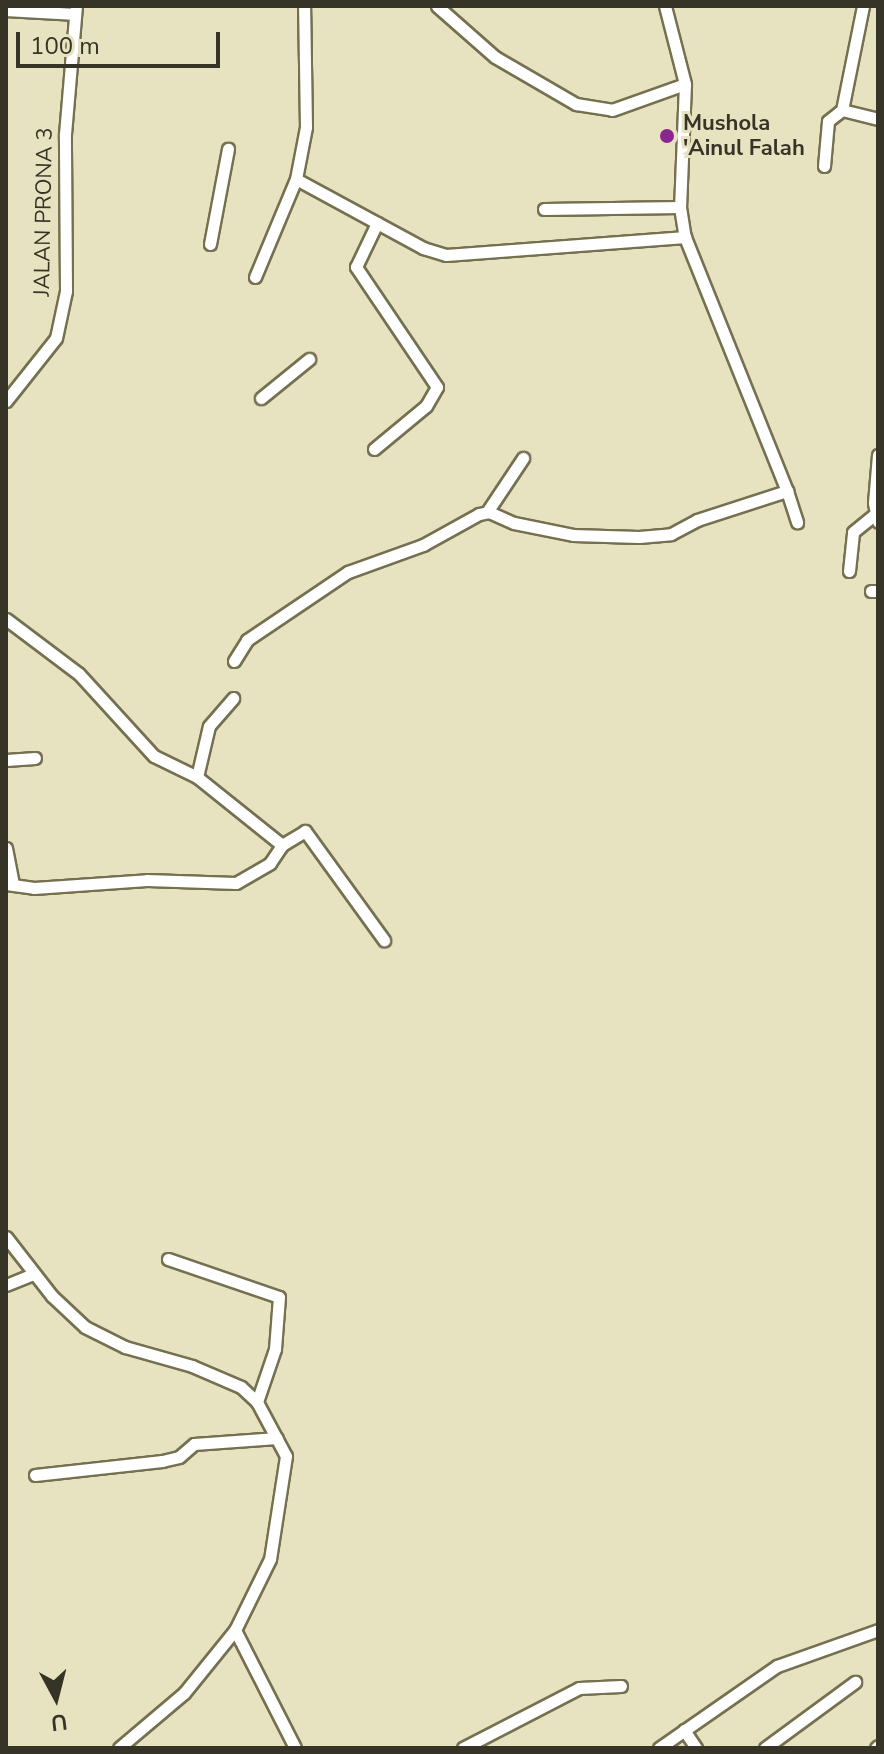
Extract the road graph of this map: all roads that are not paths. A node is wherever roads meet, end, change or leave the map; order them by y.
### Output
1 (304, 6) edge
2 (437, 6) edge
3 (665, 6) edge
4 (863, 6) edge
5 (6, 10) edge
6 (76, 10) edge
7 (685, 84) junction
8 (842, 110) junction
9 (878, 119) edge
10 (228, 149) dead end
11 (824, 166) dead end
12 (296, 179) junction
13 (680, 207) junction
14 (544, 209) dead end
15 (377, 223) junction
16 (685, 237) junction
17 (210, 244) dead end
18 (255, 277) dead end
19 (309, 359) dead end
20 (261, 398) dead end
21 (6, 401) edge
22 (374, 449) dead end
23 (878, 455) edge
24 (523, 458) dead end
25 (787, 491) junction
26 (487, 512) junction
27 (876, 518) edge
28 (797, 522) dead end
29 (849, 571) dead end
30 (6, 619) edge
31 (234, 661) dead end
32 (233, 698) dead end
33 (35, 758) dead end
34 (6, 760) edge
35 (197, 777) junction
36 (282, 845) junction
37 (6, 848) edge
38 (9, 884) edge
39 (384, 940) dead end
40 (6, 1237) edge
41 (168, 1259) dead end
42 (33, 1274) junction
43 (6, 1285) edge
44 (257, 1402) junction
45 (277, 1438) junction
46 (35, 1475) dead end
47 (235, 1630) junction
48 (874, 1633) edge
49 (855, 1682) dead end
50 (621, 1686) dead end
51 (684, 1730) junction
52 (119, 1748) edge
53 (295, 1748) edge
54 (463, 1748) edge
55 (659, 1748) edge
56 (696, 1748) edge
57 (765, 1748) edge

1 - 12 street
2 - 7 street
3 - 7 street
4 - 8 street
5 - 6 street
6 - 21 street, JALAN PRONA 3
7 - 13 street
8 - 9 street
8 - 11 street
10 - 17 street
12 - 15 street
12 - 18 street
13 - 14 street
13 - 16 street
15 - 16 street
15 - 22 street
16 - 25 street
19 - 20 street
23 - 27 street
24 - 26 street
25 - 26 street
25 - 28 street
26 - 31 street
27 - 29 street
30 - 35 street
32 - 35 street
33 - 34 street
35 - 36 street
36 - 38 street
36 - 39 street
37 - 38 street
40 - 42 street
41 - 44 street
42 - 43 street
42 - 44 street
44 - 45 street
45 - 46 street
45 - 47 street
47 - 52 street
47 - 53 street
48 - 51 street
49 - 57 street
50 - 54 street
51 - 55 street
51 - 56 street

